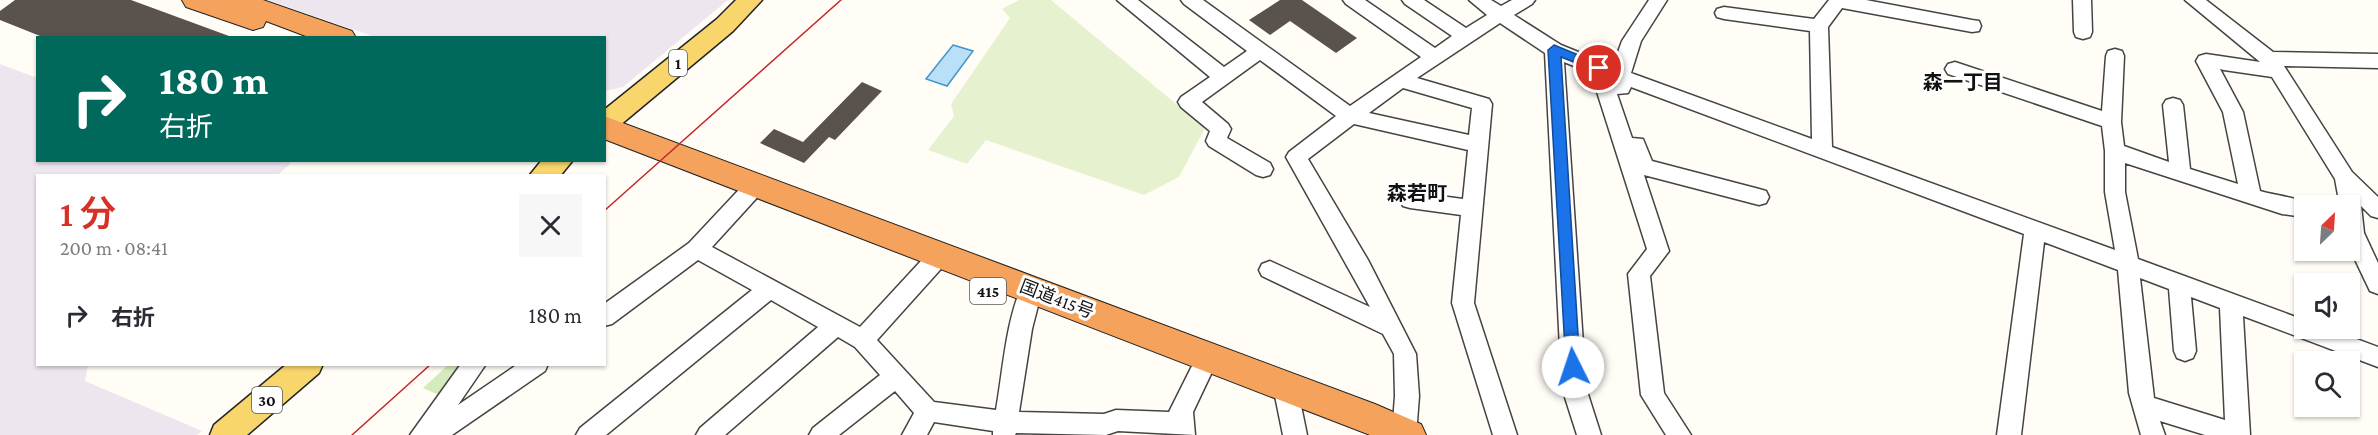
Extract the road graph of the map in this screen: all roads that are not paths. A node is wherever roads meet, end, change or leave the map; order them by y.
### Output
1 (196, 0) edge
2 (235, 0) edge
3 (750, 0) edge
4 (1126, 0) edge
5 (1353, 0) edge
6 (1411, 0) edge
7 (1479, 0) edge
8 (1526, 0) edge
9 (1658, 0) edge
10 (1838, 0) edge
11 (2082, 0) edge
12 (2194, 0) edge
13 (1194, 1) edge
14 (1724, 13) dead end
15 (1499, 15) junction
16 (1819, 26) junction
17 (1972, 26) dead end
18 (2083, 32) dead end
19 (296, 36) edge
20 (336, 36) edge
21 (1466, 38) junction
22 (1554, 50) junction
23 (1260, 51) junction
24 (2115, 56) dead end
25 (1436, 58) junction
26 (2378, 61) edge
27 (2273, 65) junction
28 (1599, 68) junction
29 (1955, 69) dead end
30 (1619, 75) junction
31 (1223, 77) junction
32 (1401, 81) junction
33 (2173, 105) dead end
34 (1350, 116) junction
35 (2111, 122) junction
36 (606, 124) edge
37 (606, 127) edge
38 (1478, 145) junction
39 (606, 147) edge
40 (1822, 150) junction
41 (2115, 152) junction
42 (558, 162) edge
43 (1263, 169) dead end
44 (544, 174) edge
45 (2180, 174) junction
46 (2344, 178) junction
47 (750, 191) junction
48 (2349, 195) edge
49 (2252, 196) junction
50 (1759, 197) dead end
51 (1410, 200) dead end
52 (1472, 208) junction
53 (2294, 208) edge
54 (2378, 210) edge
55 (2035, 229) junction
56 (2360, 248) edge
57 (697, 249) junction
58 (934, 262) junction
59 (2128, 264) junction
60 (1270, 270) dead end
61 (2179, 282) junction
62 (2378, 285) edge
63 (769, 289) junction
64 (1029, 298) junction
65 (2231, 302) junction
66 (606, 316) edge
67 (836, 325) junction
68 (1391, 327) junction
69 (863, 340) junction
70 (2185, 351) dead end
71 (2378, 357) edge
72 (1204, 364) junction
73 (307, 366) edge
74 (474, 366) edge
75 (534, 366) edge
76 (896, 376) junction
77 (2144, 405) junction
78 (1290, 408) edge
79 (928, 411) junction
80 (1005, 428) edge
81 (1182, 429) edge
82 (225, 435) edge
83 (422, 435) edge
84 (433, 435) edge
85 (588, 435) edge
86 (708, 435) edge
87 (821, 435) edge
88 (914, 435) edge
89 (1397, 435) edge
90 (1505, 435) edge
91 (1589, 435) edge
92 (1679, 435) edge
93 (2009, 435) edge
94 (2153, 435) edge
95 (2238, 435) edge

1 - 19 highway
2 - 20 highway
3 - 36 main road, 1
4 - 31 street
5 - 25 street
6 - 21 street
7 - 15 street
8 - 15 street
9 - 30 street
10 - 16 street
10 - 17 street
11 - 18 street
12 - 27 street
13 - 23 street
14 - 16 street
15 - 21 street
15 - 22 street
16 - 40 street
21 - 25 street
22 - 28 street
22 - 91 street
23 - 31 street
23 - 34 street
24 - 35 street
25 - 32 street
26 - 27 street
27 - 46 street
27 - 49 street
28 - 30 street
28 - 92 street
29 - 35 street
30 - 40 street
30 - 50 street
31 - 43 street
32 - 34 street
32 - 38 street
33 - 45 street
34 - 38 street
34 - 68 street
35 - 41 street
37 - 47 highway, 国道415号 / 415
38 - 52 street
39 - 47 highway, 国道415号 / 415
40 - 55 street
41 - 45 street
41 - 59 street
42 - 44 main road
45 - 49 street
46 - 48 street
46 - 54 street
47 - 57 street
47 - 58 highway, 国道415号 / 415
49 - 53 street
51 - 52 street
52 - 90 street
55 - 59 street
55 - 93 street
56 - 62 street
57 - 63 street
57 - 66 street
58 - 64 highway, 国道415号 / 415
58 - 69 street
59 - 61 street
59 - 77 street
60 - 68 street
61 - 65 street
61 - 70 street
63 - 67 street
63 - 85 street
64 - 72 highway, 国道415号 / 415
64 - 80 street
65 - 71 street
65 - 95 street
67 - 69 street
67 - 86 street
68 - 89 street
69 - 76 street
72 - 78 highway, 国道415号 / 415
72 - 81 street
73 - 82 main road, 30
74 - 83 street
75 - 84 street
76 - 79 street
76 - 87 street
77 - 94 street
77 - 95 street
78 - 89 highway, 国道415号 / 415
79 - 80 street
79 - 88 street
80 - 81 street

